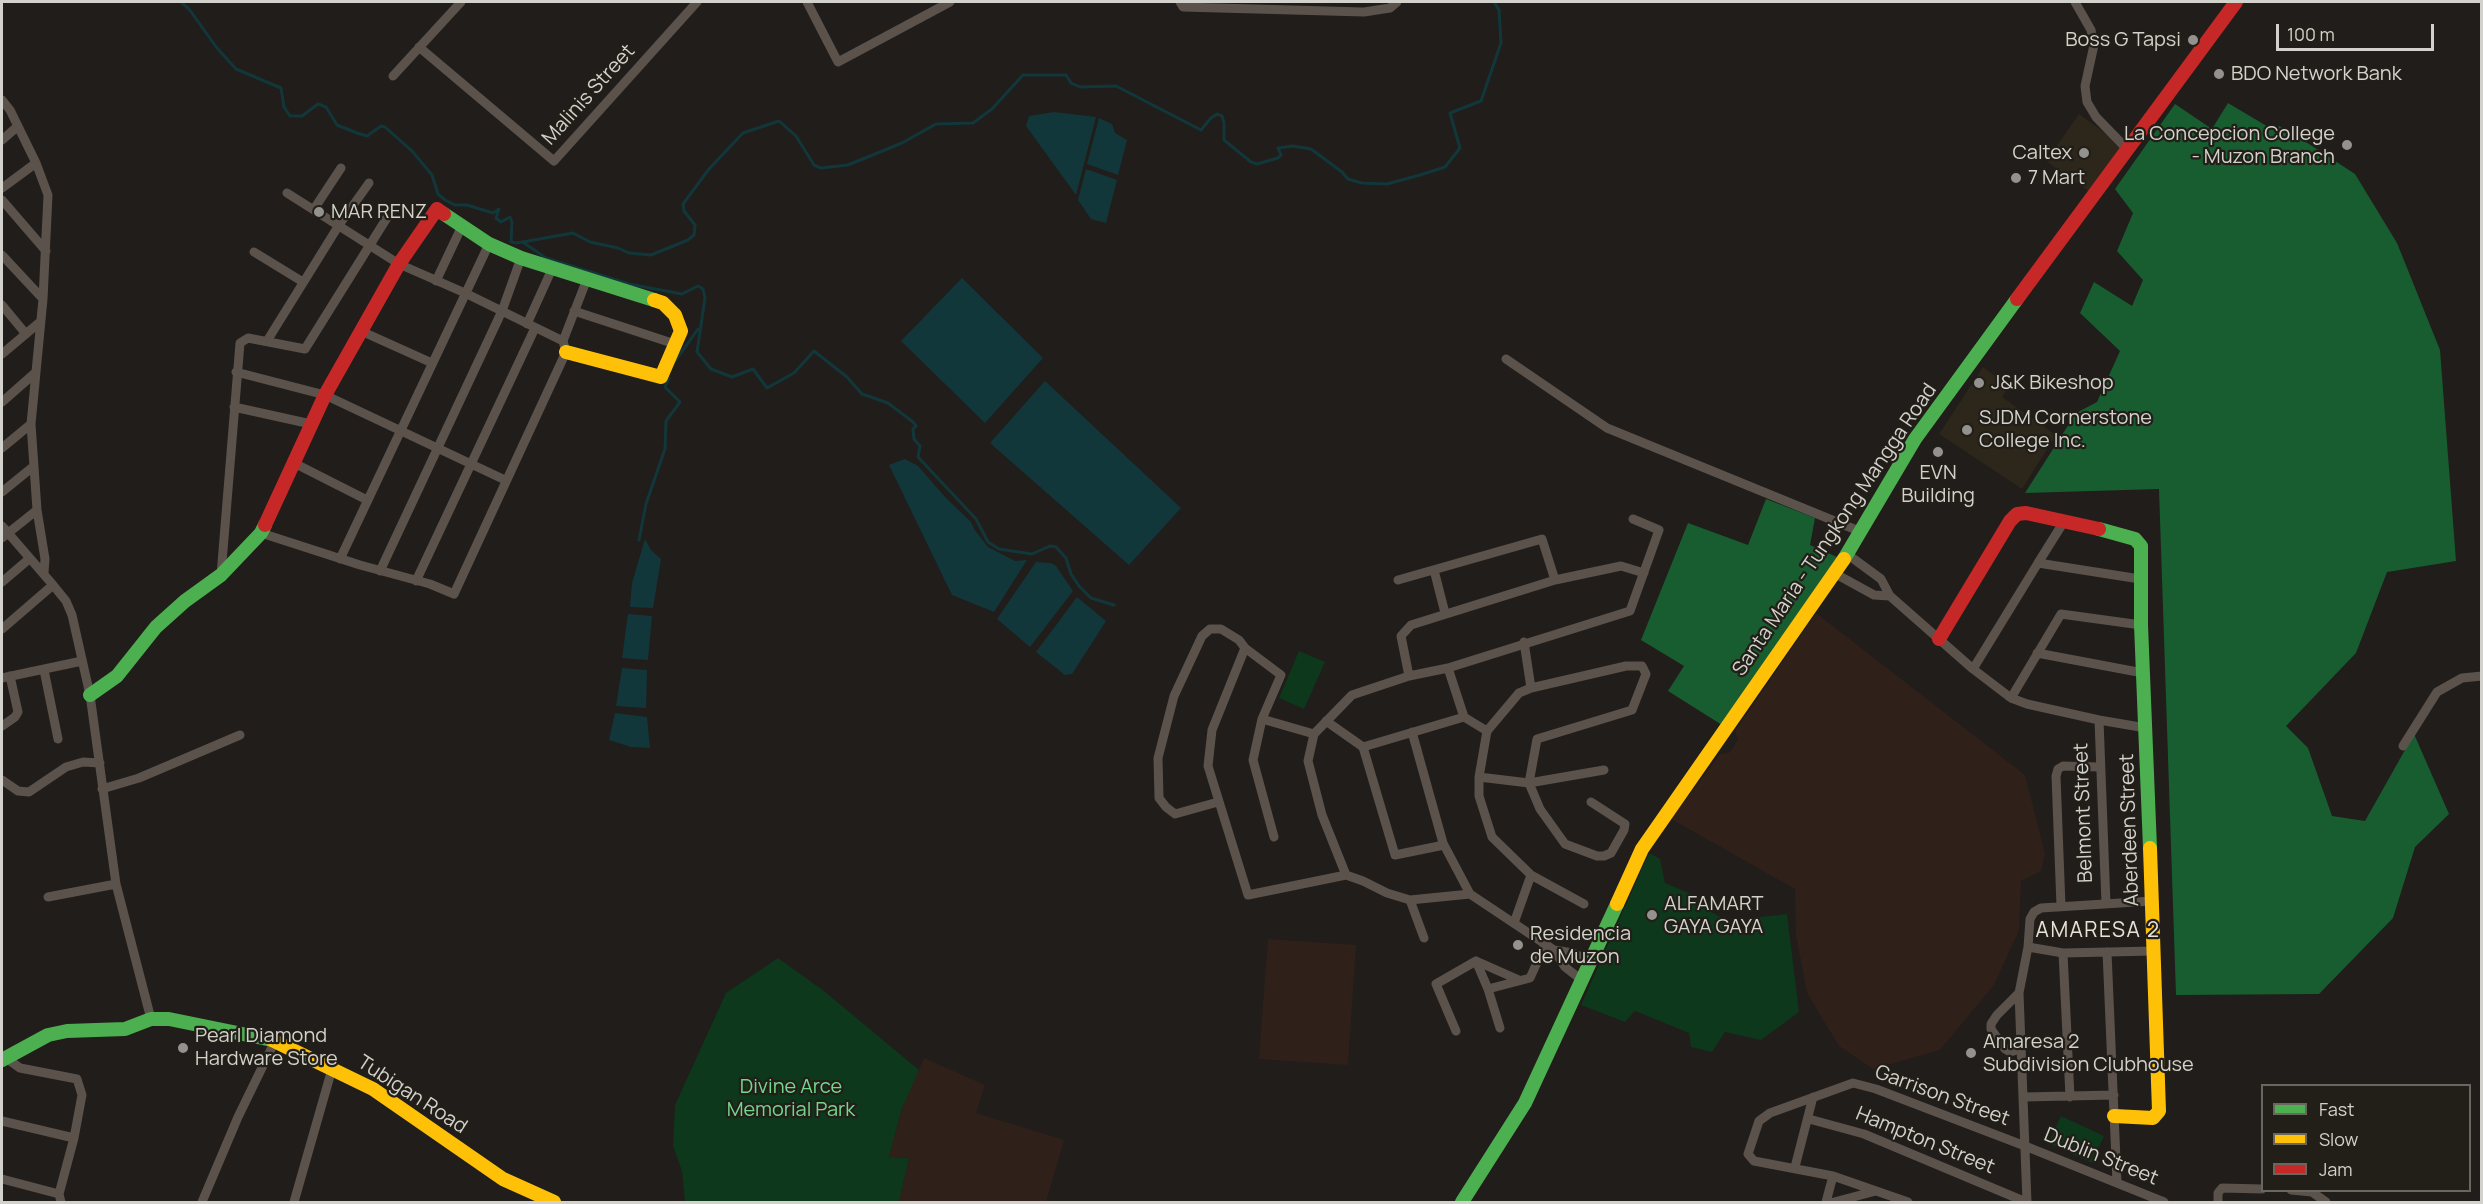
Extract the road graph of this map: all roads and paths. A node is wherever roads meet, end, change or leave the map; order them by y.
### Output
1 (461, 2) edge
2 (697, 2) edge
3 (807, 2) edge
4 (950, 2) edge
5 (1180, 2) edge
6 (2075, 2) edge
7 (2236, 2) edge
8 (1391, 4) edge
9 (419, 47) junction
10 (393, 76) dead end
11 (2, 100) edge
12 (18, 126) junction
13 (2, 140) edge
14 (2127, 149) junction
15 (36, 163) junction
16 (341, 168) dead end
17 (369, 183) dead end
18 (2, 188) edge
19 (287, 193) dead end
20 (2, 200) edge
21 (393, 208) dead end
22 (314, 209) junction
23 (339, 225) junction
24 (462, 226) junction
25 (489, 244) junction
26 (368, 245) junction
27 (46, 251) junction
28 (254, 252) dead end
29 (2, 255) edge
30 (521, 258) junction
31 (399, 264) junction
32 (552, 269) junction
33 (588, 279) junction
34 (436, 281) junction
35 (303, 282) junction
36 (465, 293) junction
37 (43, 299) junction
38 (2, 305) edge
39 (502, 311) junction
40 (574, 311) junction
41 (40, 322) junction
42 (531, 326) junction
43 (361, 331) junction
44 (26, 334) junction
45 (267, 341) junction
46 (675, 344) junction
47 (565, 346) junction
48 (2, 354) edge
49 (1506, 359) dead end
50 (432, 363) junction
51 (236, 372) junction
52 (35, 373) junction
53 (325, 395) junction
54 (2, 402) edge
55 (234, 407) junction
56 (30, 424) junction
57 (311, 424) junction
58 (399, 431) junction
59 (2, 448) edge
60 (437, 448) junction
61 (292, 462) junction
62 (472, 463) junction
63 (34, 466) junction
64 (506, 480) junction
65 (2, 492) edge
66 (368, 500) junction
67 (37, 510) junction
68 (1633, 519) dead end
69 (2063, 523) junction
70 (1859, 531) junction
71 (4, 532) edge
72 (261, 533) junction
73 (1847, 554) junction
74 (29, 559) junction
75 (340, 559) junction
76 (2038, 563) junction
77 (1434, 570) junction
78 (380, 571) junction
79 (44, 573) junction
80 (1644, 573) junction
81 (1834, 573) junction
82 (221, 575) junction
83 (2139, 579) junction
84 (416, 580) junction
85 (1398, 580) dead end
86 (1555, 580) junction
87 (2, 582) edge
88 (53, 585) junction
89 (1890, 596) junction
90 (1445, 613) junction
91 (2141, 625) junction
92 (2, 629) edge
93 (1939, 639) junction
94 (1524, 642) junction
95 (1245, 648) junction
96 (2037, 653) junction
97 (82, 661) junction
98 (1448, 668) junction
99 (1973, 669) junction
100 (44, 670) junction
101 (2143, 673) junction
102 (1409, 676) junction
103 (2481, 676) edge
104 (6, 677) edge
105 (1531, 688) junction
106 (90, 695) junction
107 (2011, 698) junction
108 (1464, 717) junction
109 (1262, 719) junction
110 (2099, 720) junction
111 (1326, 721) junction
112 (2, 726) edge
113 (2146, 728) junction
114 (1487, 731) junction
115 (1412, 732) junction
116 (1314, 734) junction
117 (240, 735) dead end
118 (58, 739) dead end
119 (2403, 746) dead end
120 (1363, 747) junction
121 (99, 763) junction
122 (2099, 767) junction
123 (1604, 770) dead end
124 (1479, 777) junction
125 (2, 780) edge
126 (1529, 783) junction
127 (102, 789) junction
128 (1218, 802) junction
129 (1591, 802) dead end
130 (1274, 837) dead end
131 (1444, 845) junction
132 (1346, 875) junction
133 (1531, 875) junction
134 (116, 884) junction
135 (1470, 894) junction
136 (48, 897) dead end
137 (1410, 900) junction
138 (2152, 901) junction
139 (1584, 904) dead end
140 (2106, 904) junction
141 (2061, 906) junction
142 (1514, 923) junction
143 (1424, 938) dead end
144 (1550, 947) junction
145 (2028, 947) junction
146 (2154, 951) junction
147 (2107, 952) junction
148 (2063, 953) junction
149 (1476, 961) junction
150 (1591, 962) junction
151 (1519, 980) junction
152 (1583, 981) junction
153 (1488, 989) junction
154 (2019, 993) junction
155 (151, 1019) junction
156 (1500, 1028) dead end
157 (1456, 1031) dead end
158 (275, 1041) junction
159 (2021, 1049) junction
160 (4, 1059) edge
161 (332, 1069) junction
162 (2114, 1095) junction
163 (1813, 1097) junction
164 (2024, 1097) junction
165 (2070, 1097) junction
166 (2114, 1116) junction
167 (1809, 1119) junction
168 (2, 1121) edge
169 (74, 1138) junction
170 (2025, 1146) junction
171 (1796, 1167) junction
172 (1833, 1176) junction
173 (2, 1179) edge
174 (2117, 1183) junction
175 (2261, 1189) edge
176 (1876, 1191) junction
177 (2312, 1192) edge
178 (60, 1198) edge
179 (1906, 1202) edge
180 (2325, 1202) edge
181 (202, 1203) edge
182 (294, 1203) edge
183 (554, 1203) edge
184 (1462, 1203) edge
185 (1826, 1203) edge
186 (1834, 1203) edge
187 (2026, 1203) edge
188 (2163, 1203) edge
189 (2218, 1203) edge

1 - 9 street
2 - 9 street, Malinis Street
3 - 4 street
5 - 8 street
6 - 14 street
7 - 14 street, Santa Maria - Tungkong Mangga Road
9 - 10 street
11 - 12 street
12 - 13 street
12 - 15 street
14 - 70 street, Santa Maria - Tungkong Mangga Road
15 - 18 street
15 - 27 street
16 - 22 street
17 - 23 street
19 - 22 street
20 - 27 street
21 - 26 street
22 - 23 street
23 - 26 street
23 - 35 street
24 - 25 street
24 - 31 street
24 - 34 street
25 - 30 street
25 - 36 street
26 - 31 street
26 - 45 street
27 - 37 street
28 - 35 street
29 - 37 street
30 - 32 street
30 - 39 street
31 - 34 street
31 - 43 street
32 - 33 street
32 - 42 street
33 - 40 street
33 - 46 street
34 - 36 street
35 - 45 street
36 - 39 street
36 - 50 street
37 - 41 street
38 - 44 street
39 - 42 street
39 - 60 street
40 - 46 street
40 - 47 street
41 - 44 street
41 - 52 street
42 - 47 street
42 - 62 street
43 - 50 street
43 - 53 street
44 - 48 street
45 - 51 street
46 - 47 street
47 - 64 street
49 - 70 street
50 - 58 street
51 - 53 street
51 - 55 street
52 - 54 street
52 - 56 street
53 - 57 street
53 - 58 street
55 - 57 street
55 - 82 street
56 - 59 street
56 - 63 street
57 - 61 street
58 - 60 street
58 - 66 street
60 - 62 street
60 - 78 street
61 - 66 street
61 - 72 street
62 - 64 street
62 - 84 street
63 - 65 street
63 - 67 street
64 - 84 street
66 - 75 street
67 - 71 street
67 - 79 street
68 - 80 street
69 - 76 street
69 - 83 street, Aberdeen Street
69 - 93 street
70 - 73 street, Santa Maria - Tungkong Mangga Road
71 - 74 street
72 - 75 street
72 - 82 street
73 - 81 street, Santa Maria - Tungkong Mangga Road
73 - 89 street
74 - 79 street
74 - 87 street
75 - 78 street
76 - 83 street
76 - 99 street
77 - 85 street
77 - 86 street
77 - 90 street
78 - 84 street
79 - 88 street
80 - 86 street
80 - 94 street
81 - 89 street
81 - 150 street, Santa Maria - Tungkong Mangga Road
82 - 106 street
83 - 91 street, Aberdeen Street
86 - 90 street
88 - 92 street
88 - 97 street
89 - 93 street
90 - 102 street
91 - 96 street
91 - 101 street, Aberdeen Street
93 - 99 street
94 - 98 street
94 - 105 street
95 - 109 street
95 - 128 street
95 - 128 street
96 - 101 street
96 - 107 street
97 - 100 street
97 - 106 street
98 - 102 street
98 - 108 street
99 - 107 street
100 - 104 street
100 - 118 street
101 - 113 street, Aberdeen Street
102 - 111 street
103 - 119 street
104 - 112 street
105 - 114 street
105 - 126 street
106 - 121 street
107 - 110 street
108 - 114 street
108 - 115 street
109 - 116 street
109 - 130 street
110 - 113 street
110 - 122 street, Belmont Street
111 - 116 street
111 - 120 street
113 - 138 street, Aberdeen Street
114 - 124 street
115 - 120 street
115 - 131 street
116 - 132 street
117 - 127 street
120 - 131 street
121 - 125 street
121 - 127 street
122 - 140 street, Belmont Street
122 - 141 street
123 - 126 street
124 - 126 street
124 - 133 street
126 - 129 street
127 - 134 street
128 - 132 street
131 - 135 street
132 - 137 street
133 - 139 street
133 - 142 street
134 - 136 street
134 - 155 street
135 - 137 street
135 - 142 street
137 - 143 street
138 - 140 street
138 - 146 street, Aberdeen Street
140 - 141 street
141 - 145 street
142 - 144 street
144 - 150 street
144 - 151 street
144 - 152 street
145 - 148 street
145 - 154 street
146 - 147 street
146 - 166 street, Aberdeen Street
147 - 148 street
147 - 162 street
148 - 165 street
149 - 151 street
149 - 153 street
149 - 157 street
150 - 152 street, Santa Maria - Tungkong Mangga Road
151 - 153 street
152 - 184 street, Santa Maria - Tungkong Mangga Road
153 - 156 street
154 - 159 street
154 - 159 street
155 - 158 street, Tubigan Road
155 - 160 street, Tubigan Road
158 - 161 street, Tubigan Road
158 - 181 street
159 - 164 street
160 - 169 street
161 - 182 street
161 - 183 street, Tubigan Road
162 - 165 street
162 - 166 street
163 - 167 street
163 - 170 street, Garrison Street
163 - 171 street, Garrison Street
164 - 165 street
164 - 170 street
166 - 174 street
167 - 171 street
167 - 187 street, Hampton Street
168 - 169 street
169 - 178 street
170 - 174 street, Dublin Street
170 - 187 street
171 - 172 street
172 - 176 street
172 - 185 street
173 - 178 street
174 - 188 street, Dublin Street
175 - 189 street
176 - 179 street
176 - 186 street
177 - 180 street

